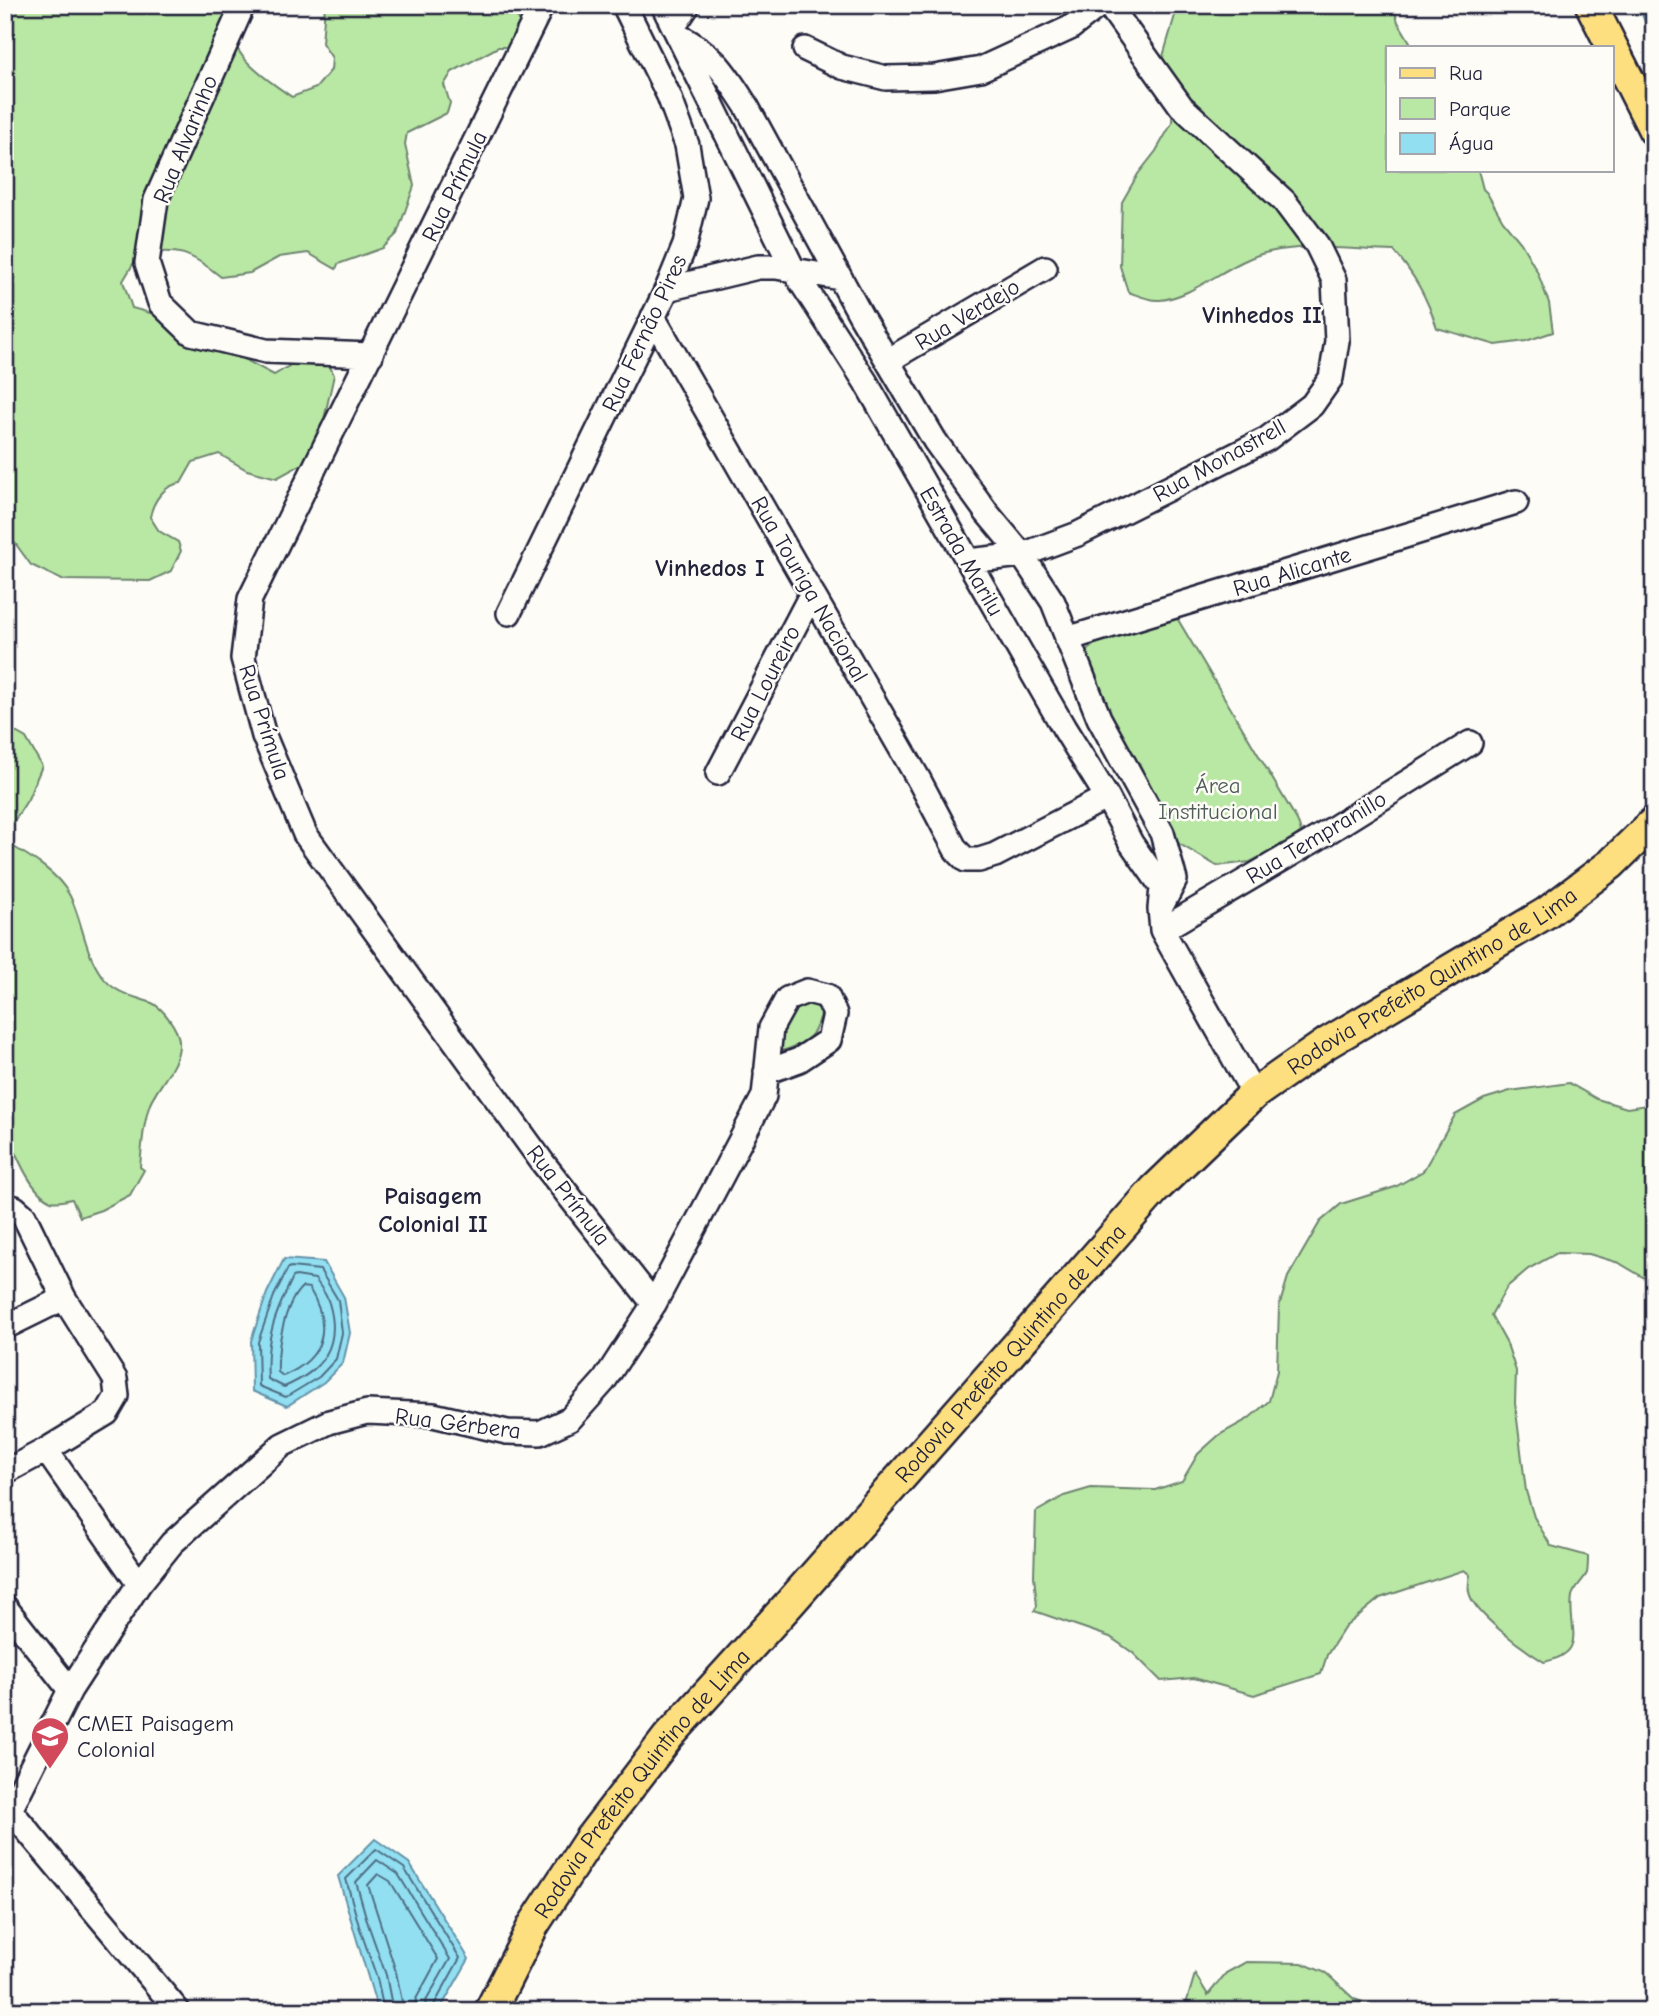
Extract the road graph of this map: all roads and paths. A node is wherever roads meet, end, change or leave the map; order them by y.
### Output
1 (243, 5) edge
2 (542, 5) edge
3 (624, 5) edge
4 (663, 5) edge
5 (688, 5) edge
6 (1099, 5) edge
7 (1109, 5) edge
8 (1591, 5) edge
9 (676, 31) junction
10 (1612, 46) edge
11 (805, 49) dead end
12 (1614, 51) edge
13 (1654, 130) edge
14 (1045, 268) dead end
15 (794, 271) junction
16 (840, 278) junction
17 (667, 289) junction
18 (653, 317) junction
19 (370, 355) junction
20 (889, 360) junction
21 (1516, 502) dead end
22 (1022, 555) junction
23 (968, 561) junction
24 (812, 593) junction
25 (509, 613) dead end
26 (1067, 639) junction
27 (1470, 743) dead end
28 (718, 773) dead end
29 (1107, 797) junction
30 (1654, 822) edge
31 (1161, 919) junction
32 (766, 1072) dead end
33 (1254, 1094) junction
34 (5, 1205) edge
35 (64, 1298) junction
36 (654, 1304) junction
37 (5, 1327) edge
38 (46, 1450) junction
39 (5, 1472) edge
40 (139, 1584) junction
41 (5, 1607) edge
42 (70, 1690) junction
43 (7, 1807) edge
44 (178, 2011) edge
45 (490, 2011) edge

1 - 19 street, Rua Alvarinho
2 - 19 street, Rua Prímula
3 - 17 street, Rua Fernão Pires
4 - 9 street, Estrada Marilu
5 - 9 street
6 - 11 street
7 - 22 street, Rua Monastrell
8 - 10 main road
9 - 15 street, Estrada Marilu
9 - 16 street
12 - 13 main road
14 - 20 street, Rua Verdejo
15 - 16 street
15 - 17 street
15 - 23 street, Estrada Marilu
16 - 20 street
17 - 18 street, Rua Fernão Pires
18 - 24 street, Rua Touriga Nacional
18 - 25 street, Rua Fernão Pires
19 - 36 street, Rua Prímula
20 - 22 street
21 - 26 street, Rua Alicante
22 - 23 street, Rua Monastrell
22 - 26 street
23 - 29 street, Estrada Marilu
24 - 28 street, Rua Loureiro
24 - 29 street, Rua Touriga Nacional
26 - 31 street
27 - 31 street, Rua Tempranillo
29 - 31 street, Estrada Marilu
30 - 33 main road, Rodovia Prefeito Quintino de Lima
31 - 33 street, Estrada Marilu
32 - 36 street, Rua Gérbera
33 - 45 main road, Rodovia Prefeito Quintino de Lima
34 - 35 street
35 - 37 street
35 - 38 street
36 - 40 street, Rua Gérbera
38 - 39 street
38 - 40 street
40 - 42 street, Rua Gérbera
41 - 42 street
42 - 43 street, Rua Gérbera
43 - 44 street

